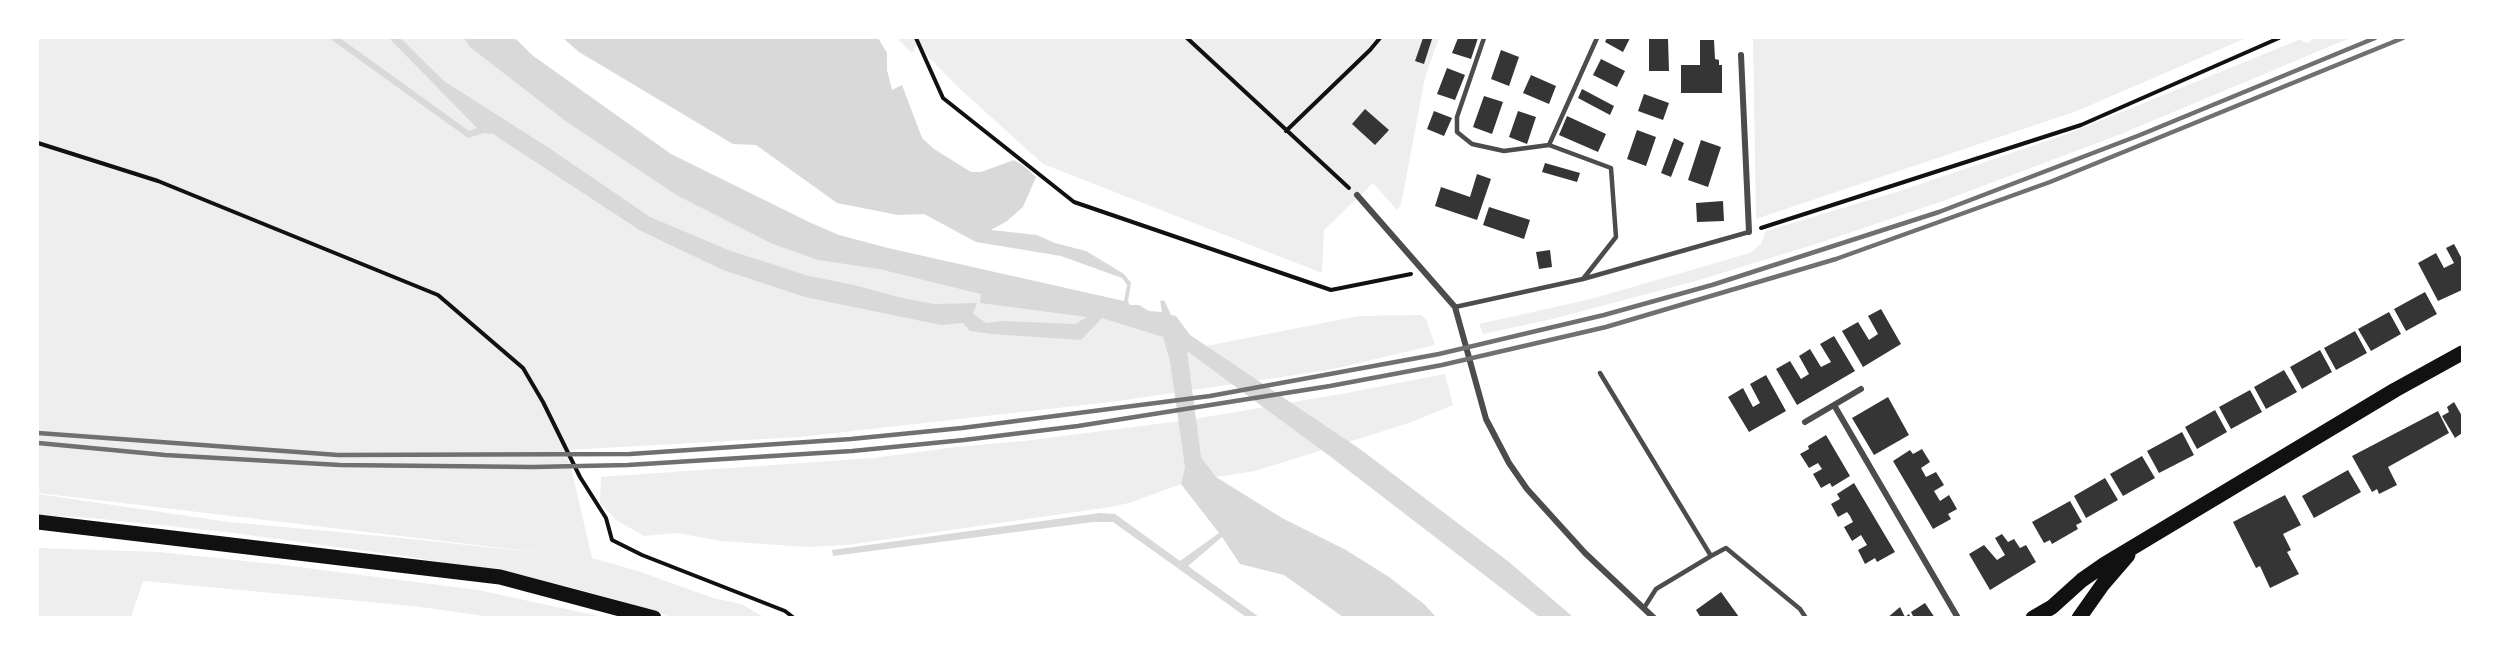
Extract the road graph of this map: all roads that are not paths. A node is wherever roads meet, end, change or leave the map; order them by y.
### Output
1 (1484, 38) edge
2 (1597, 38) edge
3 (1741, 55) dead end
4 (1549, 145) junction
5 (1357, 195) road end
6 (1749, 232) joint
7 (1583, 279) junction
8 (1455, 307) junction
9 (2463, 353) edge
10 (1600, 373) dead end
11 (1861, 389) dead end
12 (1834, 405) junction
13 (1805, 422) dead end
14 (38, 522) edge
15 (2143, 540) junction
16 (1711, 556) junction
17 (1644, 608) junction
18 (654, 618) edge
19 (1654, 618) edge
20 (1806, 618) edge
21 (1958, 618) edge
22 (2033, 618) edge
23 (2079, 618) edge

1 - 4 lane
2 - 4 lane
3 - 6 street
4 - 7 lane
5 - 8 street
6 - 7 lane
7 - 8 lane
8 - 17 street
9 - 15 main road
10 - 16 lane
11 - 12 street
12 - 13 street
12 - 21 street
14 - 18 main road
15 - 22 main road
15 - 23 main road
16 - 17 lane
16 - 20 lane
17 - 19 street

